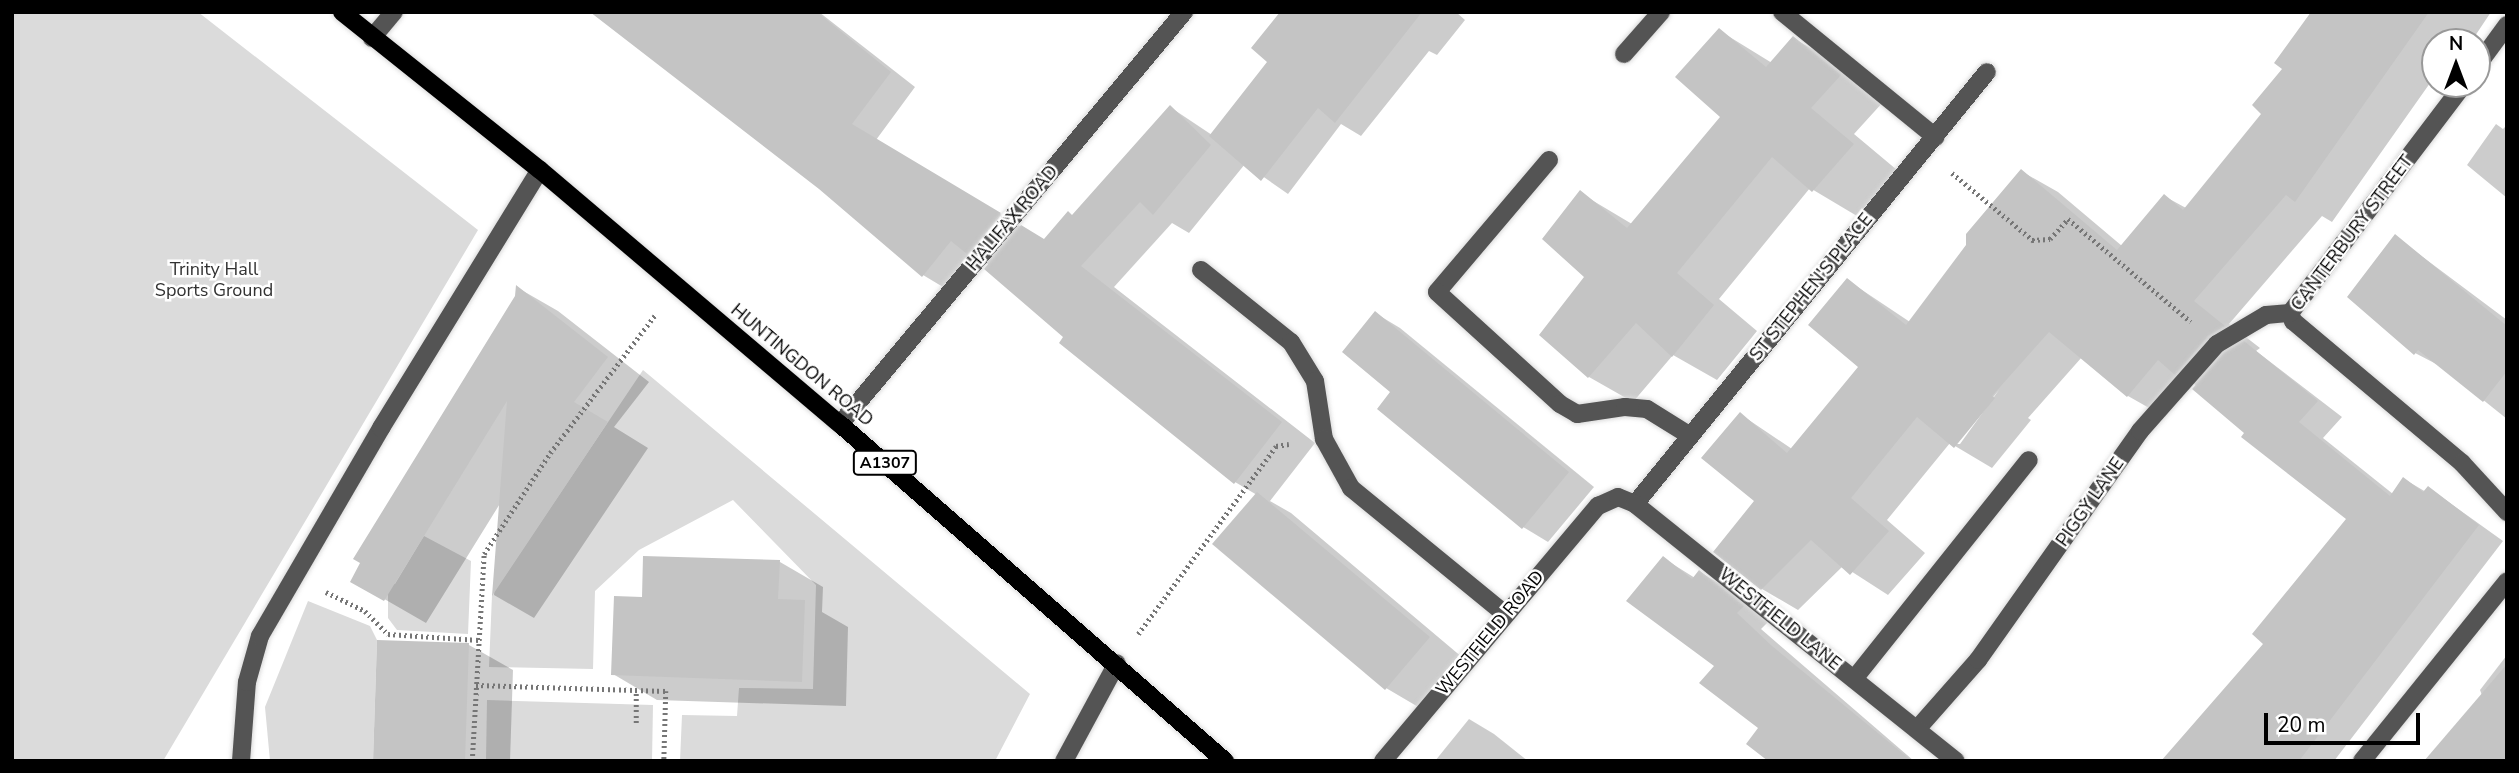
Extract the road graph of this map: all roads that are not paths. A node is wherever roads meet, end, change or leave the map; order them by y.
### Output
1 (342, 12) edge
2 (394, 12) edge
3 (1184, 12) edge
4 (1661, 12) edge
5 (1782, 12) edge
6 (2507, 25) edge
7 (372, 38) junction
8 (2491, 47) edge
9 (1624, 54) dead end
10 (1987, 72) dead end
11 (2453, 98) edge
12 (1930, 143) junction
13 (1549, 160) dead end
14 (540, 170) junction
15 (1201, 270) dead end
16 (2290, 313) junction
17 (840, 424) junction
18 (1689, 435) junction
19 (2029, 460) dead end
20 (1635, 504) junction
21 (2507, 512) edge
22 (2507, 581) edge
23 (1505, 614) junction
24 (1117, 663) junction
25 (1854, 679) junction
26 (1918, 728) junction
27 (241, 761) edge
28 (1064, 761) edge
29 (1225, 761) edge
30 (1383, 761) edge
31 (1956, 761) edge
32 (2362, 761) edge

1 - 7 main road, HUNTINGDON ROAD / A1307
2 - 7 street
3 - 17 street, HALIFAX ROAD
4 - 9 street
5 - 12 street
6 - 8 street
7 - 14 main road, HUNTINGDON ROAD / A1307
10 - 12 street, ST STEPHEN'S PLACE
11 - 16 street, CANTERBURY STREET
12 - 18 street, ST STEPHEN'S PLACE
13 - 18 street
14 - 17 main road, HUNTINGDON ROAD / A1307
14 - 27 street
15 - 23 street
16 - 21 street, CANTERBURY STREET
16 - 26 street, PIGGY LANE
17 - 24 main road, HUNTINGDON ROAD / A1307
18 - 20 street, ST STEPHEN'S PLACE
19 - 25 street
20 - 23 street, WESTFIELD ROAD
20 - 25 street, WESTFIELD LANE
22 - 32 street
23 - 30 street, WESTFIELD ROAD
24 - 28 street
24 - 29 main road, HUNTINGDON ROAD / A1307
25 - 26 street, WESTFIELD LANE
26 - 31 street, WESTFIELD LANE

